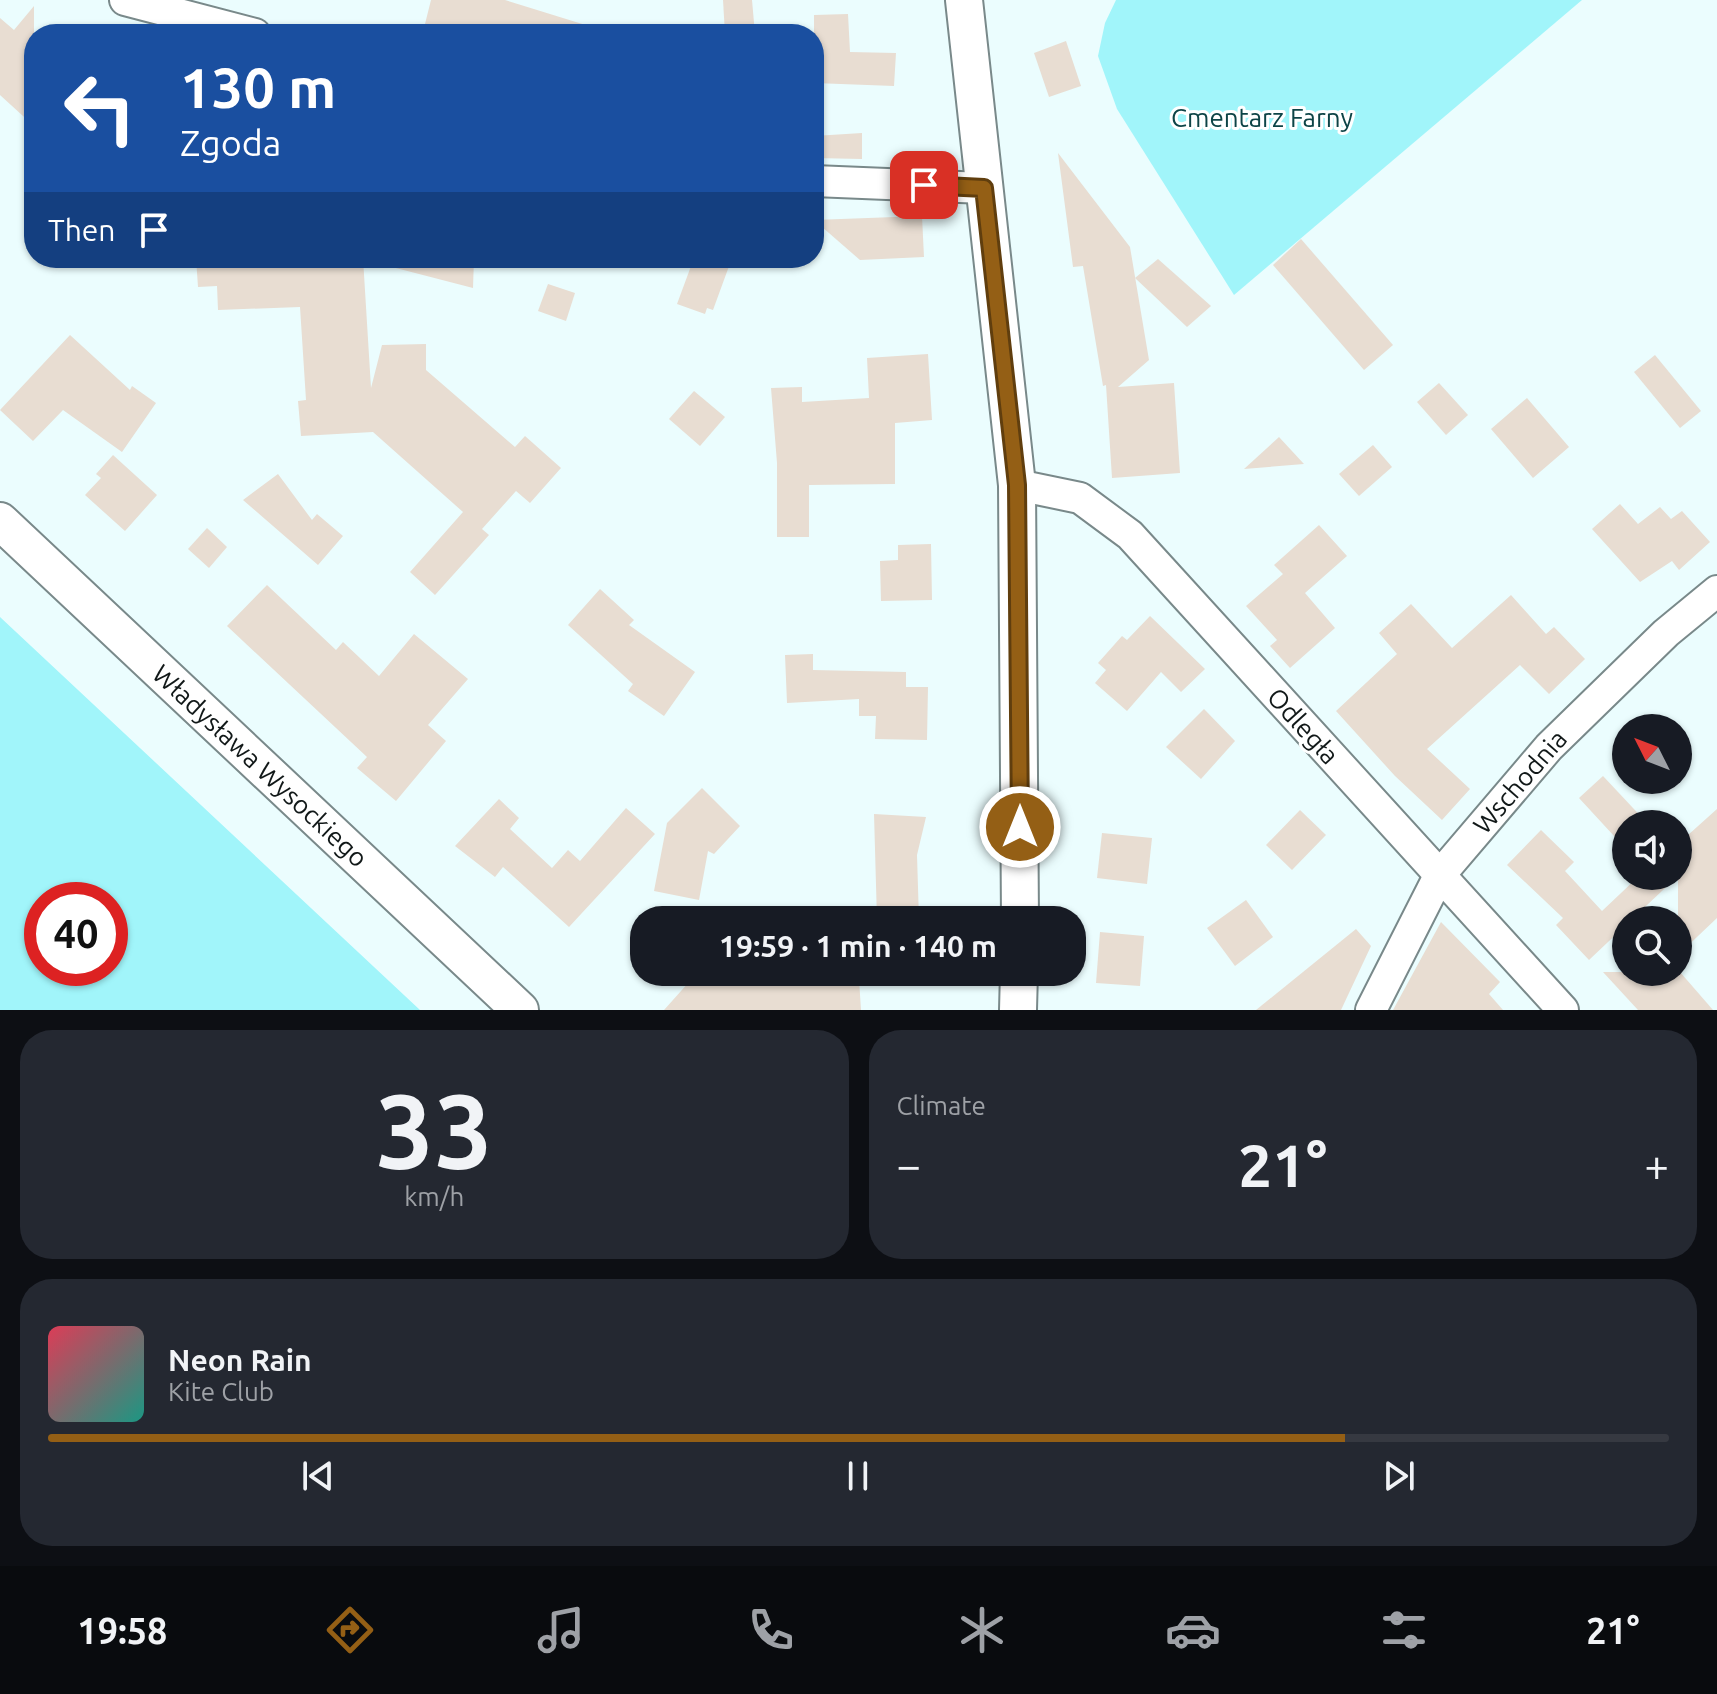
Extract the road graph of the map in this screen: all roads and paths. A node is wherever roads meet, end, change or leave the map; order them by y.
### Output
1 (125, 0) edge
2 (964, 0) edge
3 (217, 24) edge
4 (824, 181) edge
5 (984, 188) junction
6 (1017, 485) junction
7 (0, 521) edge
8 (1717, 591) edge
9 (1439, 876) junction
10 (1020, 906) edge
11 (1019, 986) edge
12 (520, 1010) edge
13 (1018, 1010) edge
14 (1371, 1010) edge
15 (1563, 1010) edge

1 - 3 street
2 - 5 street
4 - 5 street
5 - 6 street
6 - 9 street, Odległa
6 - 10 street
7 - 12 street, Władysława Wysockiego
8 - 9 street, Wschodnia
9 - 14 street, Wschodnia
9 - 15 street, Odległa
11 - 13 street

